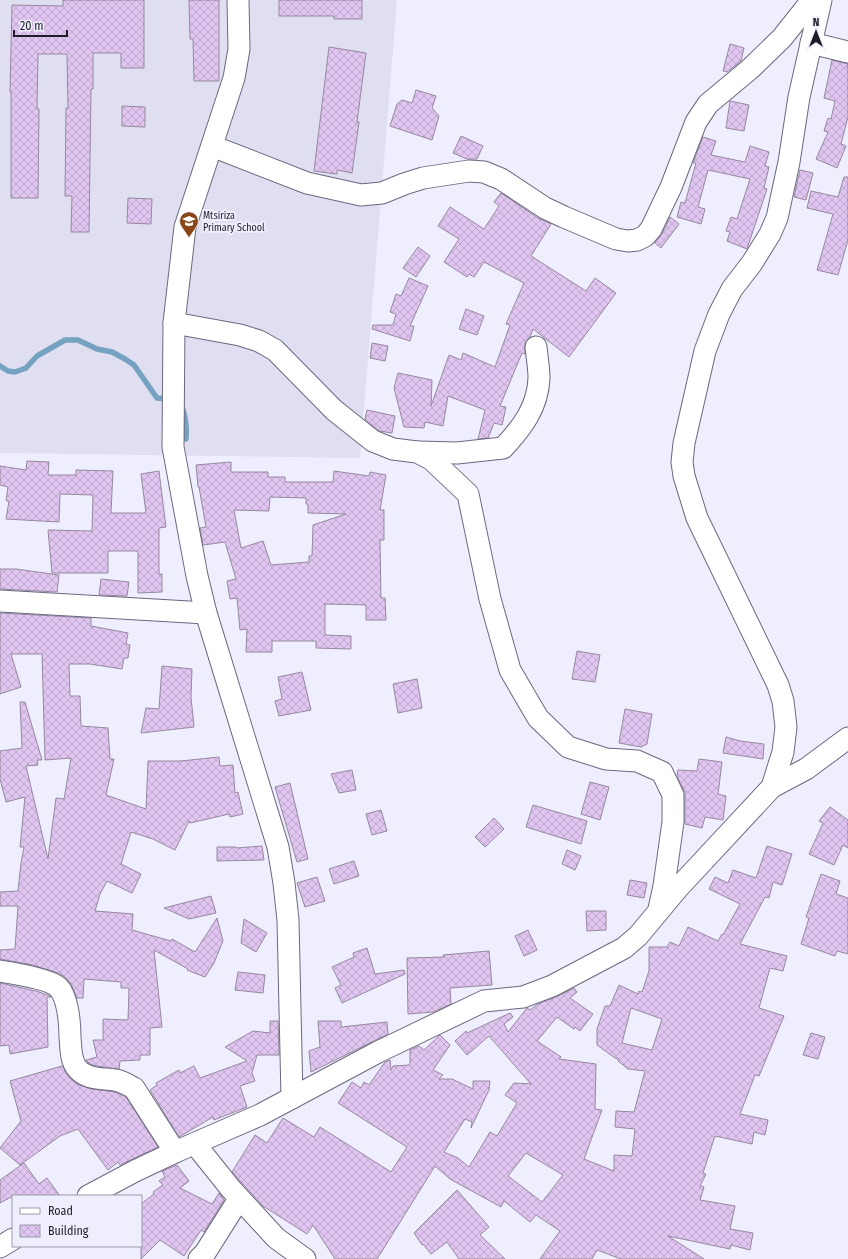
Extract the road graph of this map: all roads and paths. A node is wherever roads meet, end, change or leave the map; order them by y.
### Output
1 (238, 0) edge
2 (812, 0) edge
3 (821, 0) edge
4 (811, 43) junction
5 (848, 52) edge
6 (212, 146) junction
7 (174, 323) junction
8 (536, 347) dead end
9 (417, 452) junction
10 (0, 601) edge
11 (206, 613) junction
12 (848, 738) edge
13 (772, 787) junction
14 (658, 914) junction
15 (0, 971) edge
16 (292, 1098) junction
17 (195, 1144) junction
18 (175, 1152) junction
19 (90, 1195) edge
20 (239, 1199) junction
21 (12, 1240) edge
22 (0, 1247) edge
23 (199, 1259) edge
24 (305, 1259) edge

1 - 6 street
2 - 6 street
3 - 4 street
4 - 5 street
4 - 13 street
6 - 7 street
7 - 9 street
7 - 11 street
8 - 9 street
9 - 14 street
10 - 11 street
11 - 16 street
12 - 13 street
13 - 14 street
14 - 16 street
15 - 18 street
16 - 17 street
17 - 18 street
17 - 20 street
18 - 19 street
20 - 23 street
20 - 24 street
21 - 22 street

